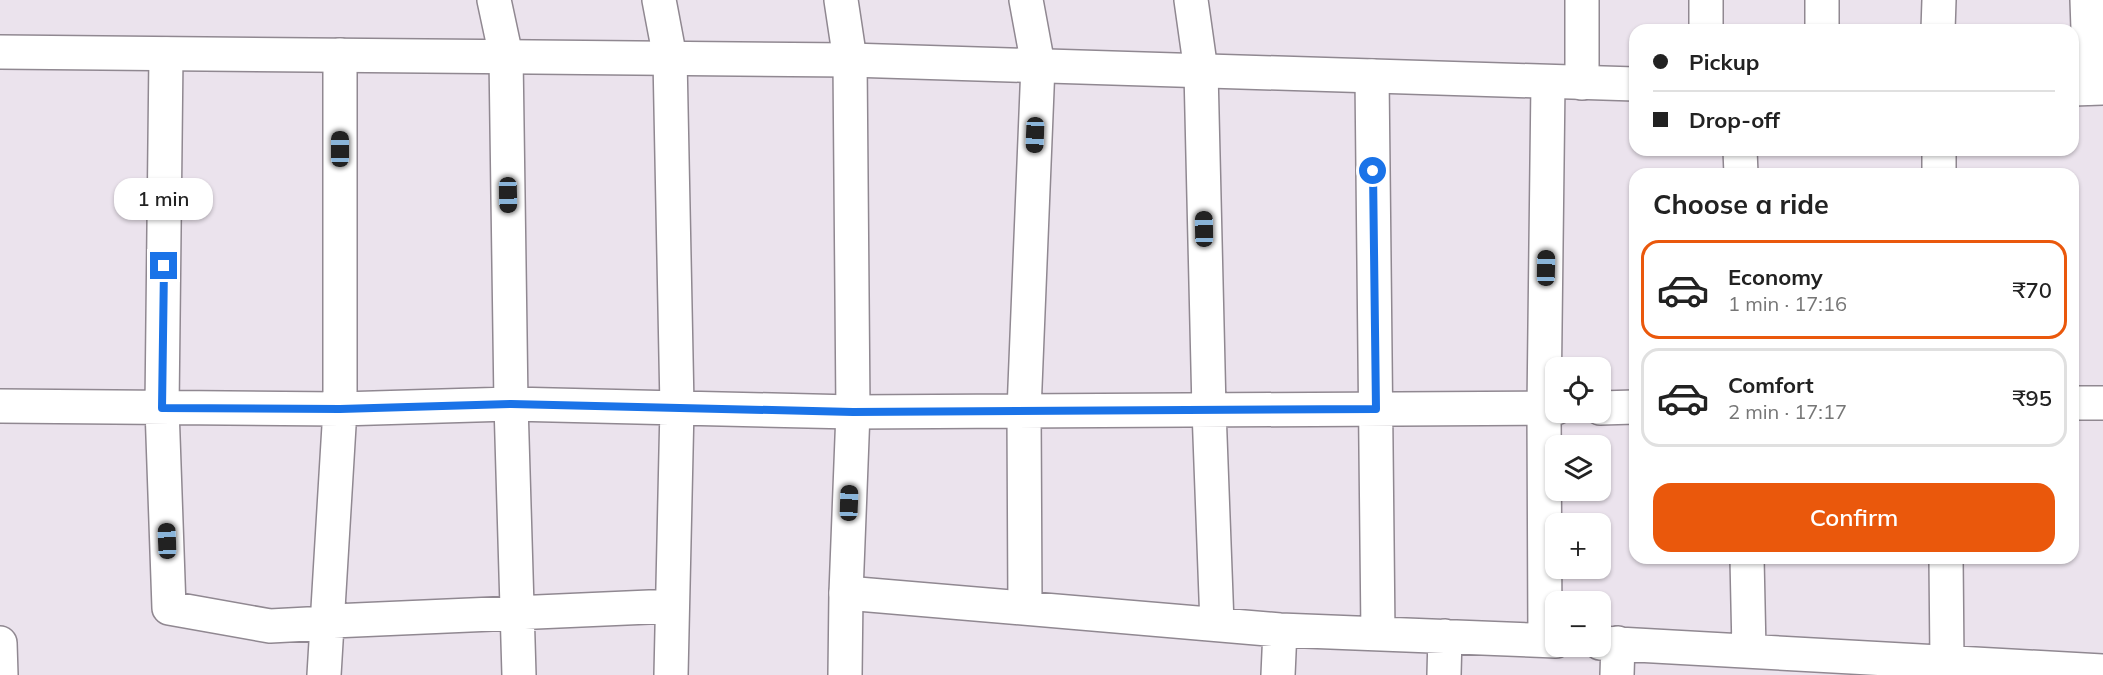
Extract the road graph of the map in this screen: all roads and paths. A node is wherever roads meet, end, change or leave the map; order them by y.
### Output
1 (494, 0) edge
2 (659, 0) edge
3 (841, 0) edge
4 (1026, 0) edge
5 (1191, 0) edge
6 (1582, 0) edge
7 (1706, 0) edge
8 (1822, 0) edge
9 (1939, 0) edge
10 (2087, 0) edge
11 (1706, 24) edge
12 (1822, 24) edge
13 (1938, 24) edge
14 (0, 52) edge
15 (166, 54) junction
16 (340, 55) junction
17 (506, 56) junction
18 (670, 58) junction
19 (850, 60) junction
20 (1038, 65) junction
21 (1201, 71) junction
22 (1372, 76) junction
23 (1548, 82) junction
24 (1582, 82) junction
25 (1629, 84) edge
26 (2089, 88) edge
27 (1550, 357) edge
28 (2103, 402) edge
29 (2079, 403) edge
30 (511, 404) junction
31 (0, 406) edge
32 (676, 407) junction
33 (1629, 407) edge
34 (162, 408) junction
35 (1545, 408) edge
36 (1611, 408) edge
37 (340, 409) junction
38 (1376, 409) junction
39 (1209, 410) junction
40 (1024, 411) junction
41 (853, 412) junction
42 (1550, 423) edge
43 (1747, 564) edge
44 (1947, 564) edge
45 (1550, 591) edge
46 (846, 593) junction
47 (672, 606) junction
48 (1024, 608) junction
49 (517, 614) junction
50 (327, 623) junction
51 (1217, 624) junction
52 (1280, 630) junction
53 (1377, 634) junction
54 (1445, 636) junction
55 (1545, 640) edge
56 (0, 643) edge
57 (1749, 651) junction
58 (1612, 654) edge
59 (1789, 664) edge
60 (1960, 667) edge
61 (2103, 671) edge
62 (1, 675) edge
63 (324, 675) edge
64 (519, 675) edge
65 (671, 675) edge
66 (845, 675) edge
67 (1278, 675) edge
68 (1444, 675) edge

1 - 17 street
2 - 18 street
3 - 19 street
4 - 20 street
5 - 21 street
6 - 24 street
7 - 11 street
8 - 12 street
9 - 13 street
10 - 26 street
14 - 15 street
15 - 16 street
15 - 34 street
16 - 17 street
16 - 37 street
17 - 18 street
17 - 30 street
18 - 19 street
18 - 32 street
19 - 20 street
19 - 41 street
20 - 21 street
20 - 40 street
21 - 22 street
21 - 39 street
22 - 23 street
22 - 38 street
23 - 24 street
23 - 27 street
24 - 25 street
28 - 29 street
30 - 32 street
30 - 37 street
30 - 49 street
31 - 34 street
32 - 41 street
32 - 47 street
33 - 36 street
34 - 37 street
34 - 50 street
35 - 38 street
37 - 50 street
38 - 39 street
38 - 53 street
39 - 40 street
39 - 51 street
40 - 41 street
40 - 48 street
41 - 46 street
42 - 45 street
43 - 57 street
44 - 60 street
46 - 48 street
46 - 66 street
47 - 49 street
47 - 65 street
48 - 51 street
49 - 50 street
49 - 64 street
50 - 63 street
51 - 52 street
52 - 53 street
52 - 67 street
53 - 54 street
54 - 55 street
54 - 68 street
56 - 62 street
57 - 58 street
57 - 59 street
59 - 60 street
60 - 61 street

